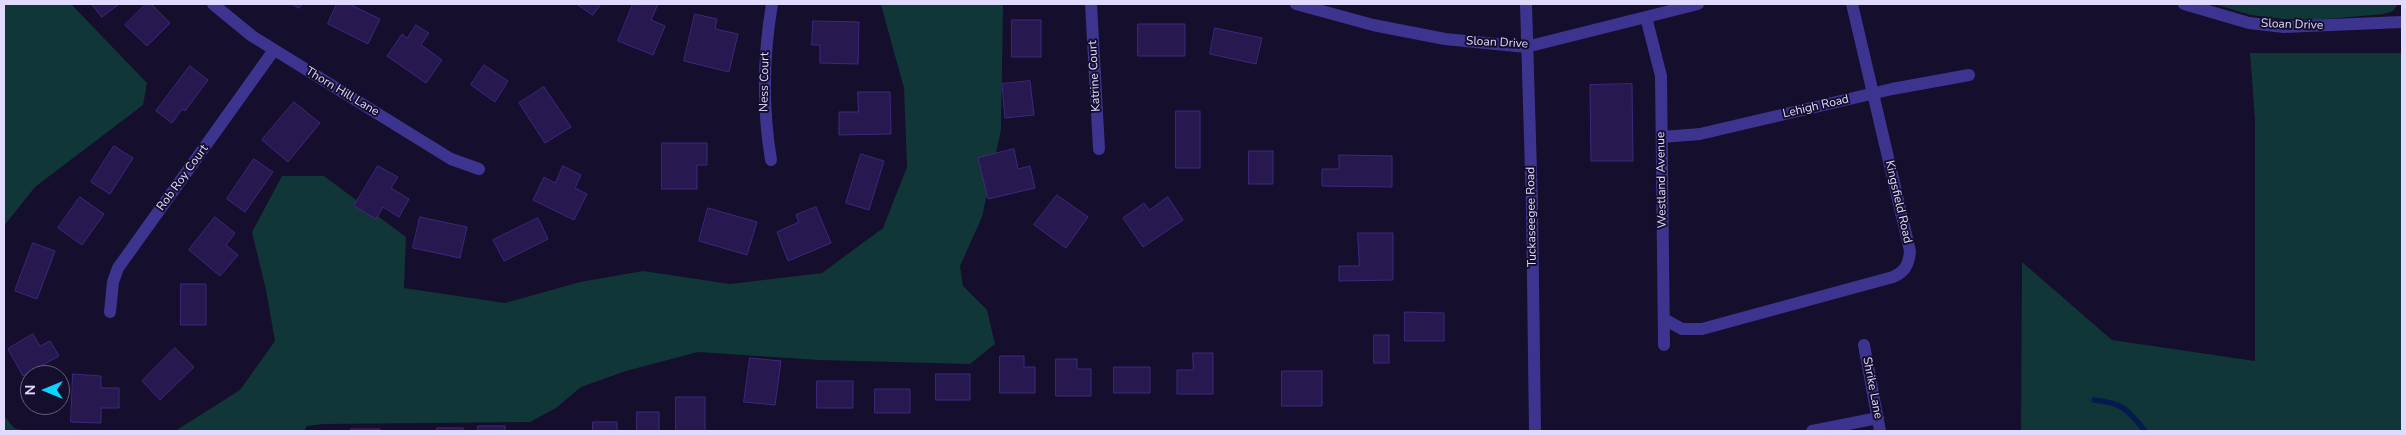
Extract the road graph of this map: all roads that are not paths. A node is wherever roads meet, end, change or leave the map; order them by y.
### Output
1 (213, 4) edge
2 (772, 4) edge
3 (1091, 4) edge
4 (1296, 4) edge
5 (1526, 4) edge
6 (1698, 4) edge
7 (1852, 4) edge
8 (2184, 4) edge
9 (1646, 17) junction
10 (2402, 22) edge
11 (1526, 47) junction
12 (274, 50) junction
13 (1970, 75) dead end
14 (1873, 94) junction
15 (1662, 137) junction
16 (1099, 149) dead end
17 (771, 160) dead end
18 (479, 169) dead end
19 (110, 312) dead end
20 (1664, 319) junction
21 (1664, 345) dead end
22 (1864, 345) dead end
23 (1878, 418) junction
24 (1535, 431) edge
25 (1812, 431) edge
26 (1880, 431) edge

1 - 12 street, Thorn Hill Lane
2 - 17 street, Ness Court
3 - 16 street, Katrine Court
4 - 11 street, Sloan Drive
5 - 11 street, Tuckaseegee Road
6 - 9 street, Sloan Drive
7 - 14 street, Kingsfield Road
8 - 10 street, Sloan Drive
9 - 11 street, Sloan Drive
9 - 15 street, Westland Avenue
11 - 24 street, Tuckaseegee Road
12 - 18 street, Thorn Hill Lane
12 - 19 street, Rob Roy Court
13 - 14 street, Lehigh Road
14 - 15 street, Lehigh Road
14 - 20 street, Kingsfield Road
15 - 20 street, Westland Avenue
20 - 21 street, Westland Avenue
22 - 23 street, Shrike Lane
23 - 25 street
23 - 26 street, Shrike Lane

